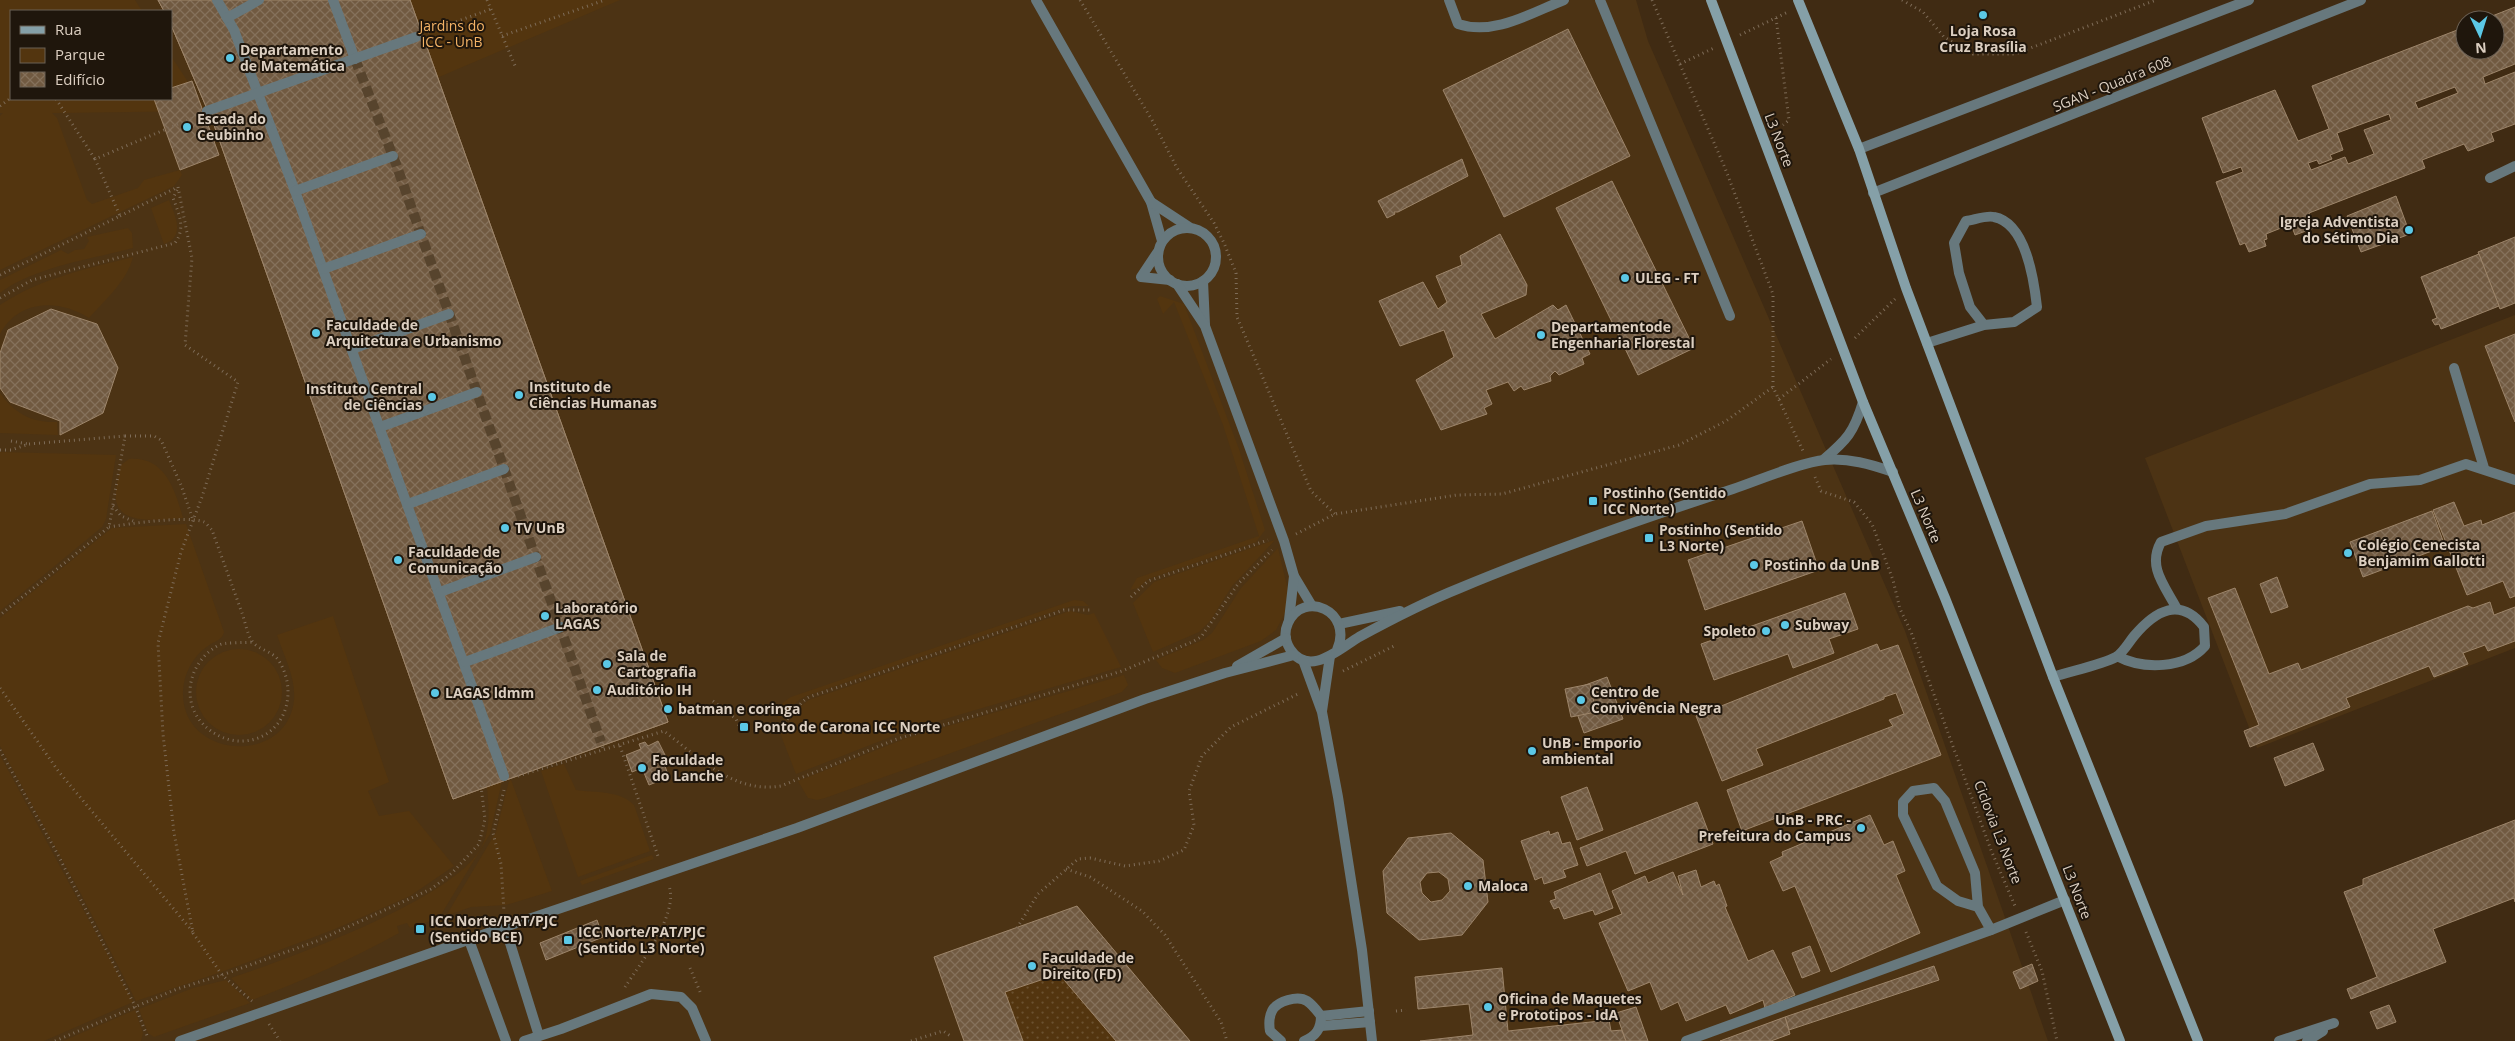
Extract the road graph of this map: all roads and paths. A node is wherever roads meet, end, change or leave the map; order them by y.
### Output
1 (217, 0) edge
2 (259, 0) edge
3 (333, 0) edge
4 (488, 0) edge
5 (605, 0) edge
6 (1036, 0) edge
7 (1080, 0) edge
8 (1449, 0) edge
9 (1564, 0) edge
10 (1600, 0) edge
11 (1652, 0) edge
12 (1712, 0) edge
13 (1902, 0) edge
14 (2156, 0) edge
15 (2250, 0) edge
16 (2361, 0) edge
17 (1799, 3) edge
18 (491, 9) junction
19 (227, 18) junction
20 (1776, 18) junction
21 (502, 36) junction
22 (416, 37) joint
23 (1727, 42) junction
24 (355, 59) junction
25 (1680, 64) junction
26 (516, 68) dead end
27 (258, 93) junction
28 (57, 100) edge
29 (207, 112) joint
30 (1782, 125) dead end
31 (1859, 149) junction
32 (393, 156) dead end
33 (95, 159) junction
34 (2515, 166) edge
35 (2490, 178) dead end
36 (178, 187) junction
37 (295, 191) junction
38 (1873, 193) junction
39 (1152, 202) junction
40 (120, 216) junction
41 (1189, 227) junction
42 (421, 234) dead end
43 (1162, 241) junction
44 (1157, 253) junction
45 (323, 269) junction
46 (0, 275) edge
47 (1203, 281) junction
48 (1173, 282) junction
49 (0, 298) edge
50 (449, 314) dead end
51 (1730, 316) dead end
52 (1984, 325) junction
53 (1205, 326) junction
54 (1927, 343) junction
55 (352, 350) junction
56 (2454, 368) dead end
57 (1773, 387) junction
58 (477, 392) dead end
59 (1863, 402) junction
60 (380, 427) junction
61 (124, 436) junction
62 (12, 441) dead end
63 (29, 444) junction
64 (0, 450) edge
65 (1823, 460) junction
66 (1809, 464) junction
67 (2484, 468) junction
68 (504, 469) dead end
69 (1893, 472) junction
70 (2515, 480) edge
71 (408, 504) junction
72 (112, 505) junction
73 (1335, 514) junction
74 (194, 521) junction
75 (135, 522) junction
76 (109, 527) junction
77 (1284, 541) junction
78 (536, 557) dead end
79 (1294, 576) junction
80 (440, 592) junction
81 (1131, 597) dead end
82 (1312, 606) junction
83 (1410, 608) junction
84 (2177, 609) junction
85 (1092, 610) dead end
86 (0, 614) edge
87 (1289, 620) junction
88 (1339, 624) junction
89 (561, 627) dead end
90 (1286, 638) junction
91 (252, 642) junction
92 (1394, 646) dead end
93 (1334, 653) junction
94 (2117, 656) junction
95 (1299, 658) junction
96 (464, 662) junction
97 (1225, 673) junction
98 (2053, 676) junction
99 (1326, 680) junction
100 (1312, 686) junction
101 (0, 688) edge
102 (713, 702) dead end
103 (1322, 712) junction
104 (779, 725) dead end
105 (744, 728) dead end
106 (601, 742) tunnel mouth
107 (0, 750) edge
108 (604, 751) junction
109 (505, 778) junction
110 (1066, 870) junction
111 (2066, 900) junction
112 (1978, 907) junction
113 (2020, 918) junction
114 (505, 927) junction
115 (1017, 928) dead end
116 (1991, 930) junction
117 (193, 933) junction
118 (469, 940) junction
119 (222, 975) junction
120 (135, 1006) junction
121 (1406, 1010) dead end
122 (1369, 1011) junction
123 (1396, 1011) dead end
124 (261, 1012) junction
125 (1321, 1021) junction
126 (1370, 1022) junction
127 (539, 1036) junction
128 (952, 1037) dead end
129 (148, 1038) dead end
130 (55, 1041) edge
131 (180, 1041) edge
132 (506, 1041) edge
133 (524, 1041) edge
134 (706, 1041) edge
135 (911, 1041) edge
136 (1228, 1041) edge
137 (1281, 1041) edge
138 (1304, 1041) edge
139 (1372, 1041) edge
140 (1686, 1041) edge
141 (2057, 1041) edge
142 (2120, 1041) edge
143 (2198, 1041) edge
144 (2279, 1041) edge
145 (2307, 1041) edge

1 - 19 street
2 - 19 street
3 - 24 street
4 - 18 path
5 - 21 path
6 - 39 street
7 - 73 path
8 - 9 street
10 - 51 street
11 - 25 path
12 - 23 main road, L3 Norte
13 - 14 path
15 - 31 street
16 - 38 street, SGAN - Quadra 608
17 - 20 path
17 - 31 main road
18 - 21 path
18 - 22 path
19 - 27 street
20 - 23 path
20 - 30 path
21 - 26 path
22 - 24 street
23 - 25 path
23 - 59 main road, L3 Norte
24 - 27 street
25 - 57 path
27 - 29 street
27 - 37 street
28 - 33 path
29 - 33 path
31 - 38 main road
32 - 37 street
33 - 40 path
34 - 35 street
36 - 40 path
36 - 49 path
36 - 74 path
37 - 45 street
38 - 54 main road
39 - 41 street
39 - 43 street
40 - 46 path
41 - 43 street
41 - 47 street
42 - 45 street
43 - 44 street
44 - 48 street
44 - 48 street
45 - 55 street
47 - 48 street
47 - 53 street
48 - 53 street
50 - 55 street
52 - 52 street
52 - 54 street
53 - 77 street
54 - 98 main road
55 - 60 street
56 - 67 street
57 - 66 path, Ciclovia L3 Norte
57 - 73 path
58 - 60 street
59 - 65 street
59 - 69 main road, L3 Norte
60 - 71 street
61 - 63 path
61 - 72 path
61 - 74 path
62 - 63 path
63 - 64 path
65 - 66 street
65 - 69 street
66 - 83 street
66 - 113 path, Ciclovia L3 Norte
67 - 70 street
67 - 84 street
68 - 71 street
69 - 111 main road, L3 Norte
71 - 80 street
72 - 75 path
72 - 76 path
73 - 77 path
74 - 75 path
74 - 91 path
74 - 117 path
75 - 76 path
76 - 86 path
77 - 79 street
77 - 81 path
77 - 108 path
78 - 80 street
79 - 82 street
79 - 87 street
80 - 96 street
82 - 87 street
82 - 88 street
83 - 88 street
83 - 93 street
84 - 94 street
84 - 94 street
85 - 104 path
87 - 90 street
88 - 93 street
89 - 96 street
90 - 95 street
90 - 97 street
91 - 91 path
92 - 99 path
93 - 95 street
93 - 99 street
94 - 98 street
95 - 97 street
95 - 100 street
96 - 109 street
97 - 114 street
98 - 143 main road
99 - 103 street
100 - 103 street
100 - 110 path
101 - 117 path
102 - 105 path
103 - 122 street
106 - 108 path
107 - 120 path
108 - 109 path
109 - 114 path
109 - 119 path
110 - 115 path
110 - 136 path
111 - 113 street
111 - 142 main road, L3 Norte
112 - 112 street
112 - 116 street
113 - 116 street
113 - 141 path, Ciclovia L3 Norte
114 - 118 street
114 - 127 street
116 - 140 street
117 - 119 path
118 - 124 street
118 - 132 street
119 - 120 path
119 - 124 path
120 - 129 path
120 - 130 path
121 - 123 path
122 - 125 street
122 - 126 street
124 - 131 street
125 - 126 street
125 - 137 street
125 - 138 street
126 - 139 street
127 - 133 street
127 - 134 street
128 - 135 path
144 - 145 street

